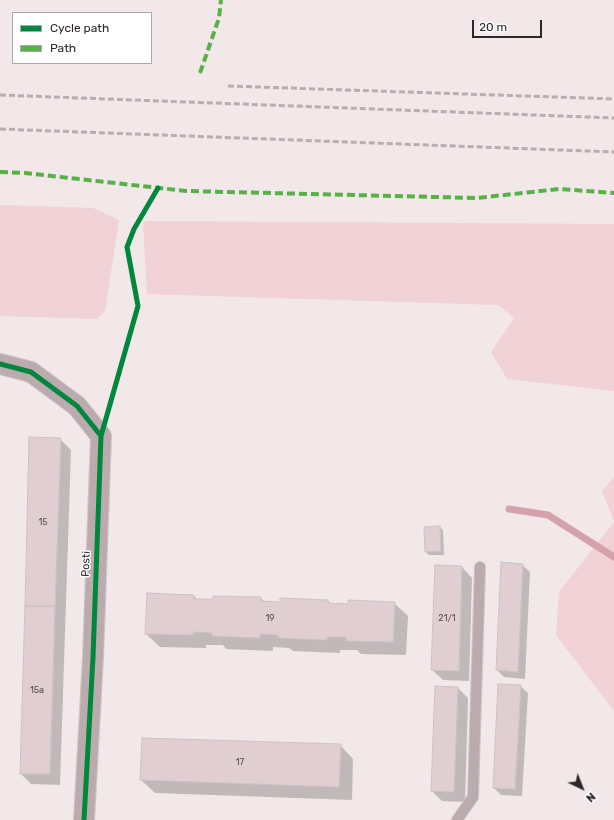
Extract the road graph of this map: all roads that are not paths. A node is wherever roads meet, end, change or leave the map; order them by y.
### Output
1 (0, 364) edge
2 (480, 567) dead end
3 (84, 820) edge
4 (457, 820) edge

1 - 3 street, Posti
2 - 4 lane

